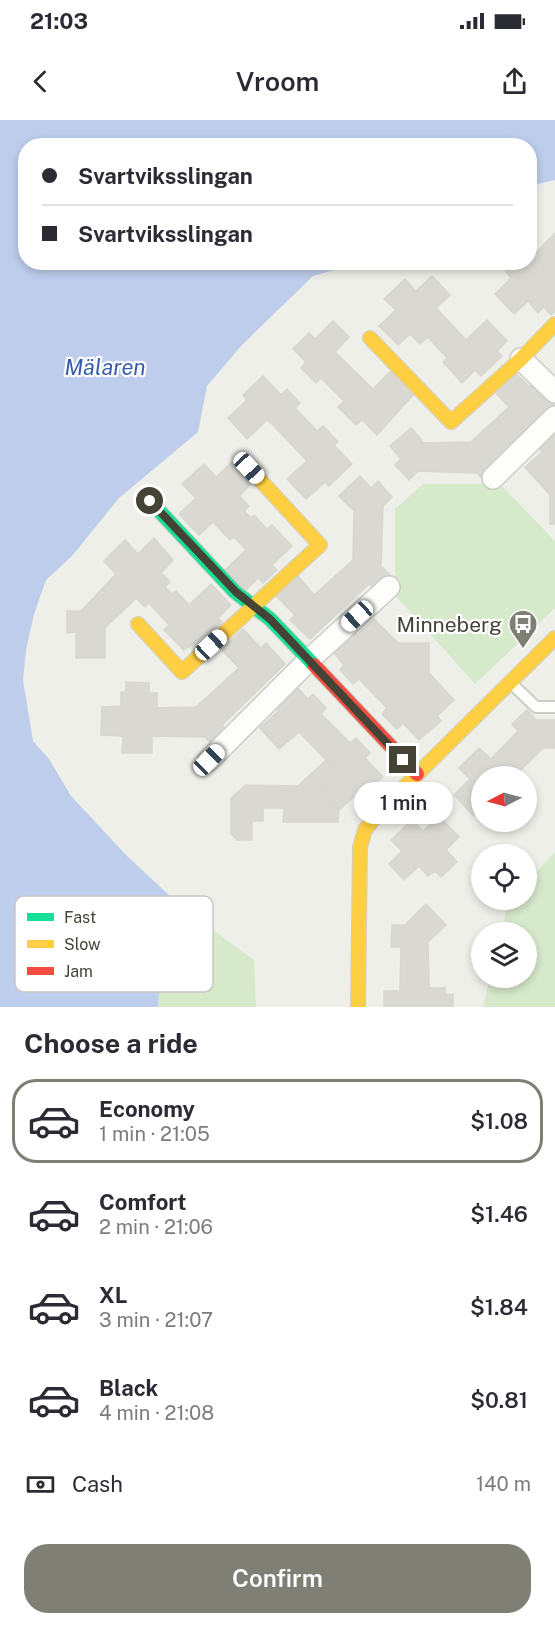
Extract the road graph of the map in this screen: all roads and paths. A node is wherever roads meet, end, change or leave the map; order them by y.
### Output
1 (555, 324) edge
2 (370, 338) dead end
3 (521, 359) junction
4 (555, 392) edge
5 (555, 417) edge
6 (249, 468) dead end
7 (493, 478) dead end
8 (150, 501) dead end
9 (389, 587) dead end
10 (254, 606) junction
11 (138, 624) dead end
12 (555, 638) edge
13 (309, 660) junction
14 (511, 682) junction
15 (555, 707) edge
16 (209, 760) dead end
17 (417, 774) junction
18 (358, 1007) edge

1 - 3 street
2 - 3 street
3 - 4 street
5 - 7 street
6 - 10 street
8 - 10 street
9 - 13 street
10 - 11 street
10 - 13 street
12 - 14 street
13 - 16 street
13 - 17 street
14 - 15 lane
14 - 17 street
17 - 18 street

